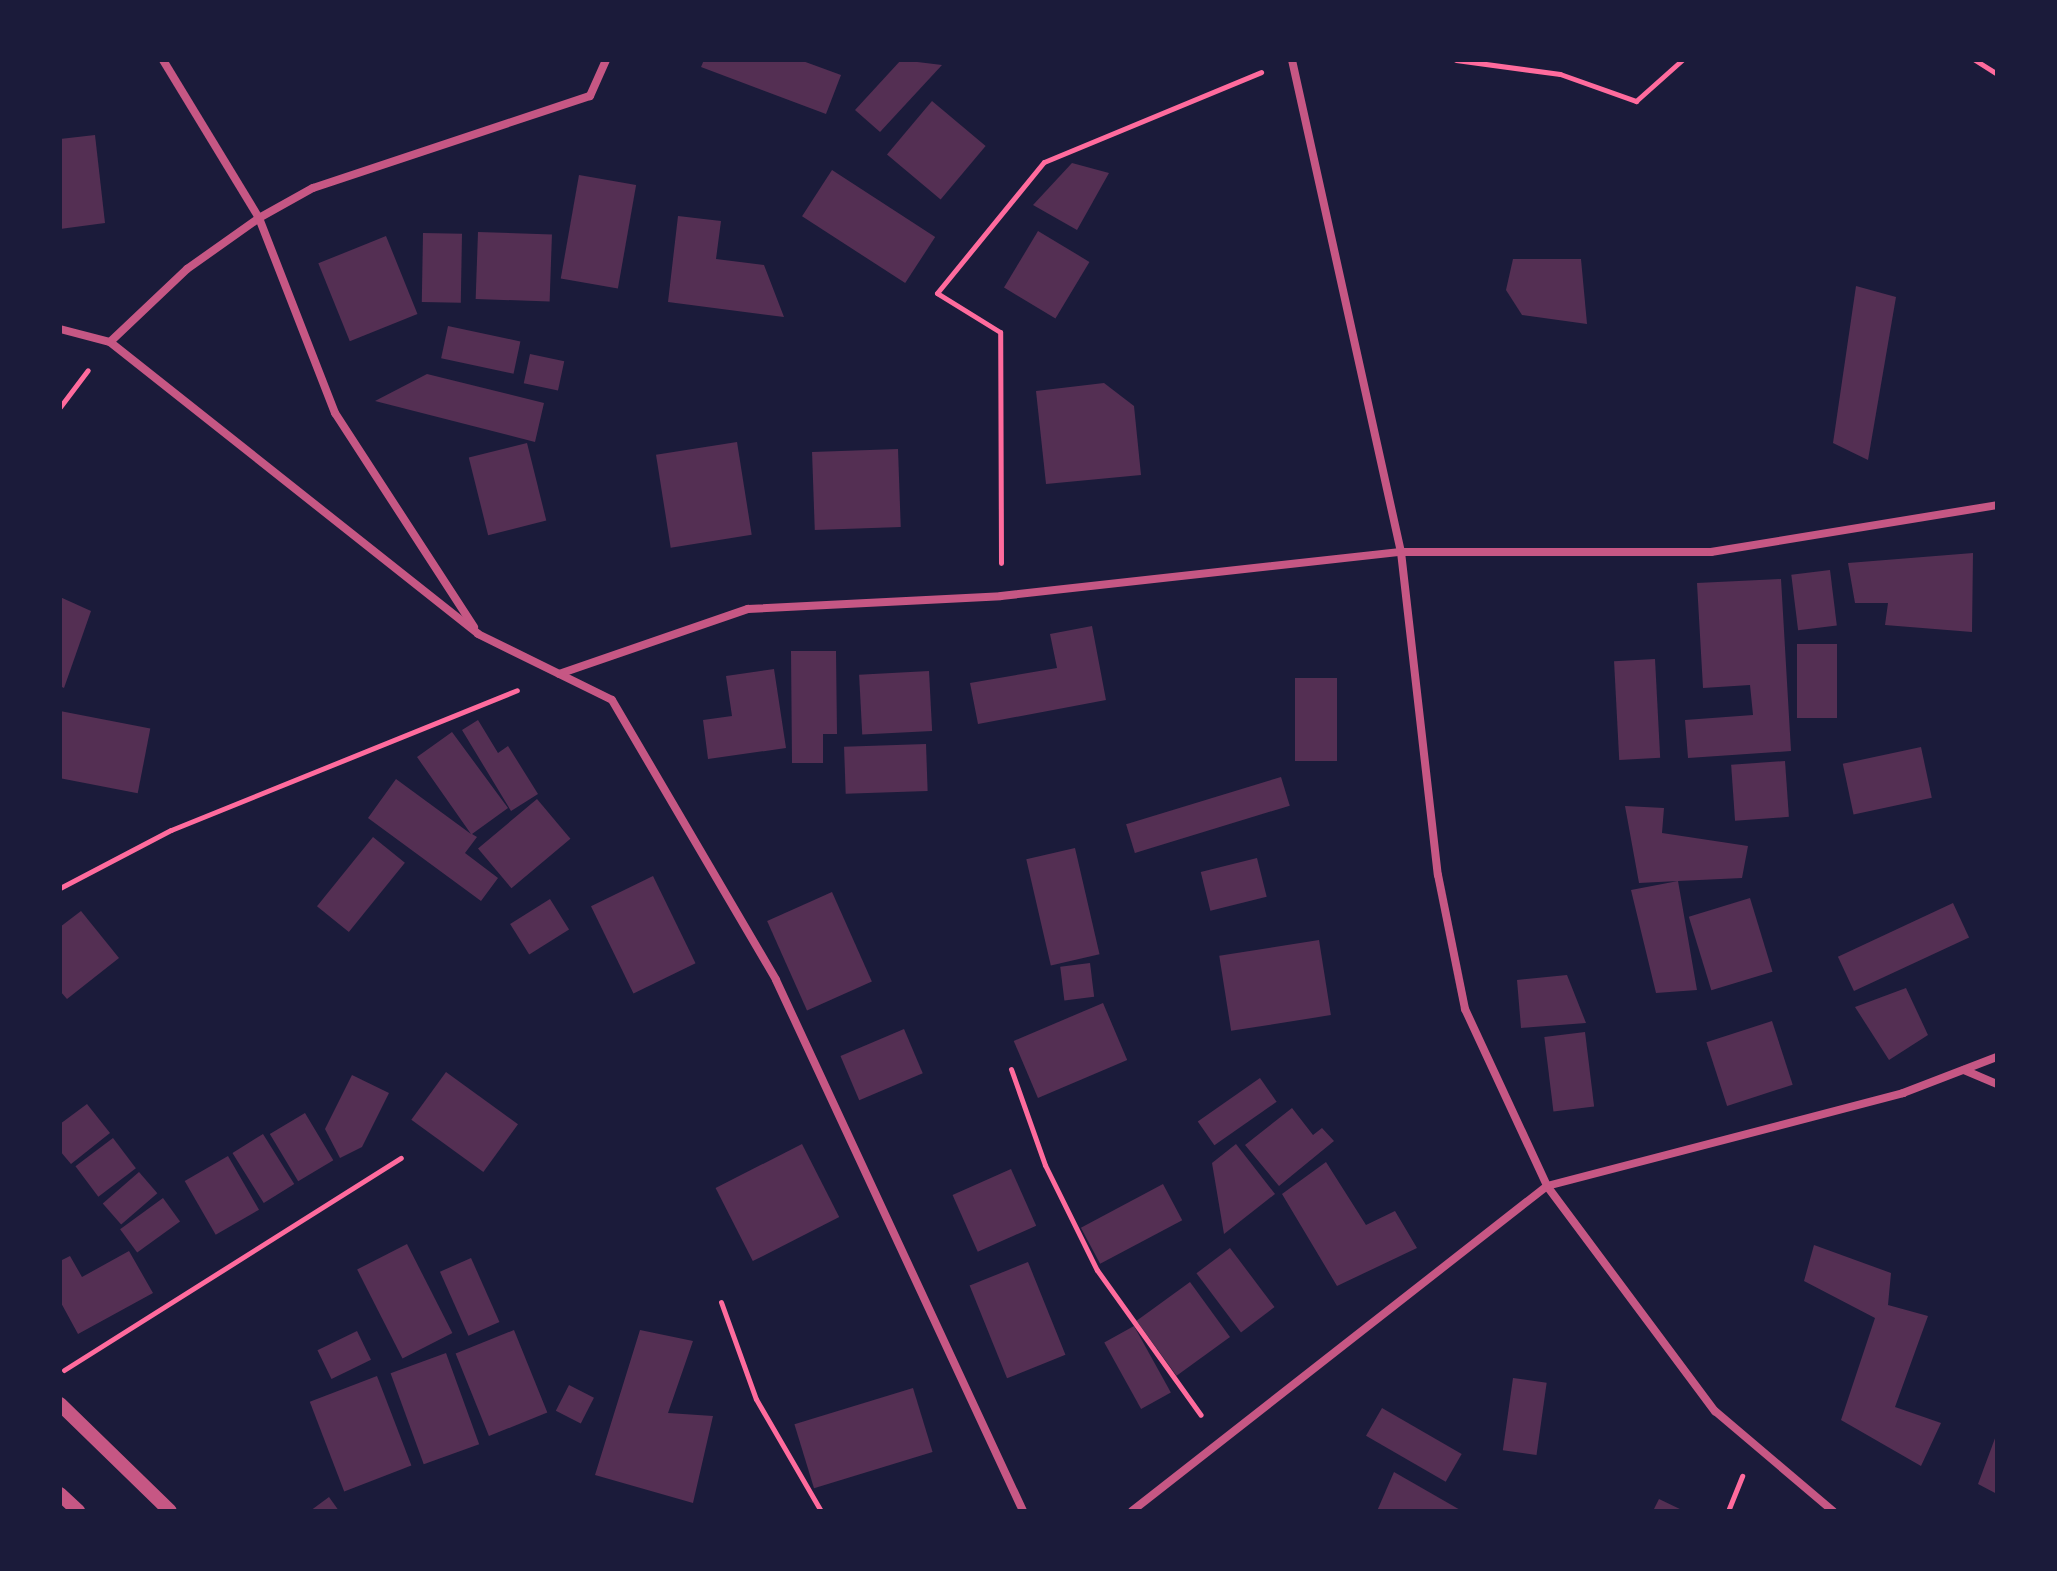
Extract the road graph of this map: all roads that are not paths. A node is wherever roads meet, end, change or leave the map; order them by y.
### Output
1 (163, 60) edge
2 (606, 60) edge
3 (1292, 60) edge
4 (259, 218) junction
5 (60, 329) edge
6 (110, 342) junction
7 (1997, 505) edge
8 (1401, 552) junction
9 (478, 634) junction
10 (559, 674) junction
11 (1997, 1057) edge
12 (1964, 1070) junction
13 (1997, 1084) edge
14 (1547, 1186) junction
15 (60, 1404) edge
16 (60, 1494) edge
17 (78, 1511) edge
18 (170, 1511) edge
19 (1023, 1511) edge
20 (1132, 1511) edge
21 (1833, 1511) edge

1 - 4 street
2 - 4 street
3 - 8 street
4 - 6 street
4 - 9 street
5 - 6 street
6 - 9 street
7 - 8 street
8 - 10 street
8 - 14 street
9 - 10 street
10 - 19 street
11 - 12 street
12 - 13 street
12 - 14 street
14 - 20 street
14 - 21 street
15 - 18 street
16 - 17 street

